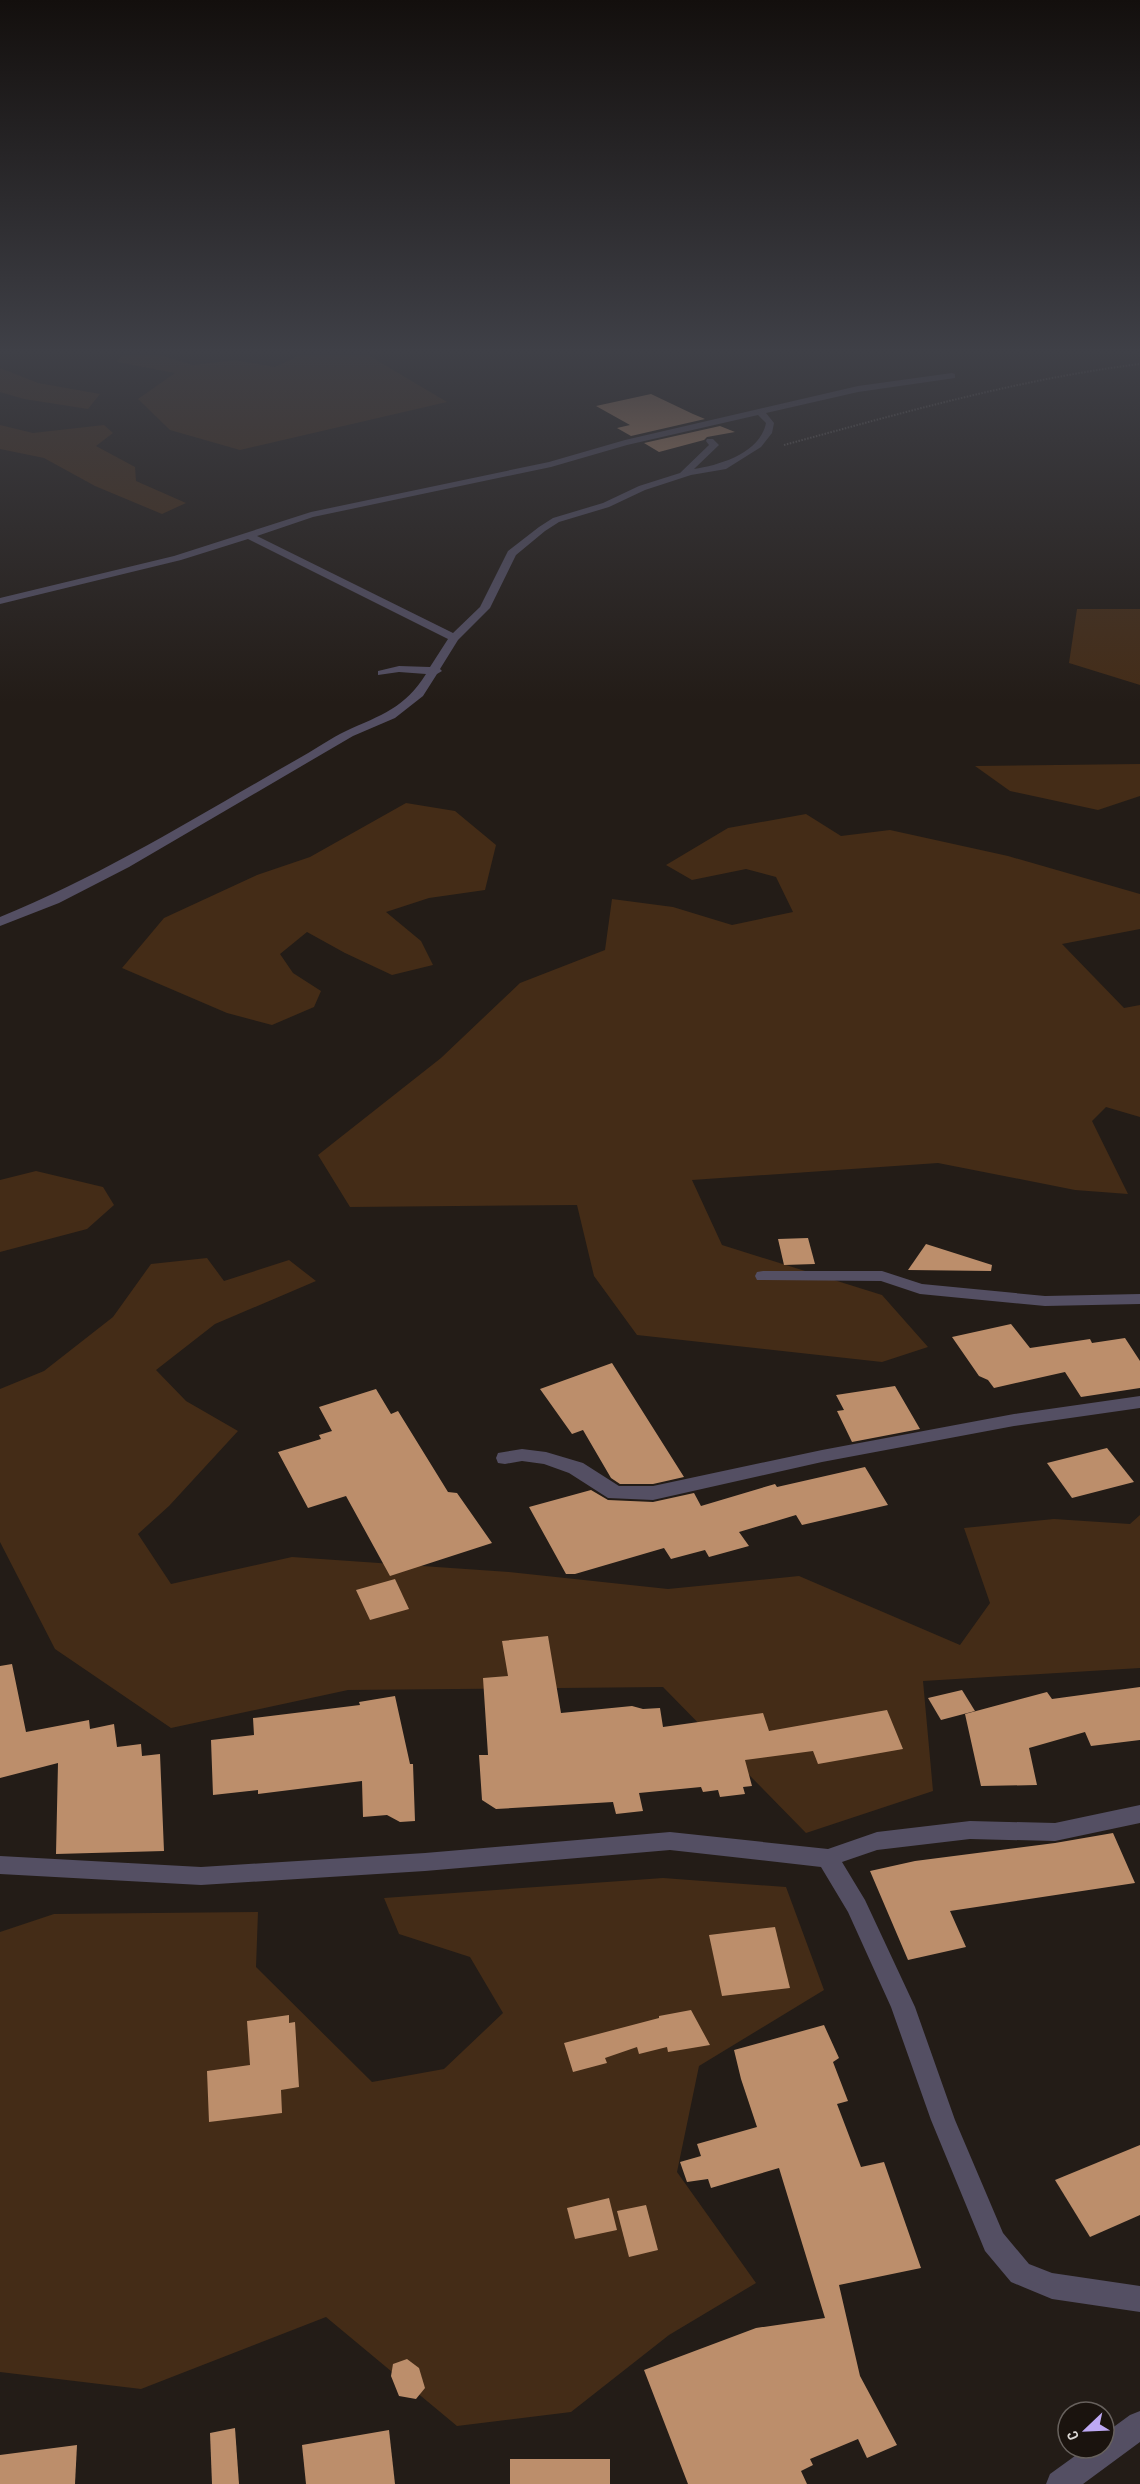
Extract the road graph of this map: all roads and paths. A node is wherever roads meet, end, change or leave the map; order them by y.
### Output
1 (518, 471) edge
2 (686, 471) edge
3 (705, 471) edge
4 (682, 476) junction
5 (248, 535) junction
6 (0, 601) edge
7 (454, 638) junction
8 (436, 671) junction
9 (382, 673) dead end
10 (0, 922) edge
11 (763, 1276) dead end
12 (1140, 1299) edge
13 (1140, 1402) edge
14 (505, 1458) dead end
15 (1140, 1814) edge
16 (828, 1858) junction
17 (0, 1865) edge
18 (1140, 2299) edge
19 (1140, 2425) edge
20 (1060, 2484) edge

1 - 5 street
2 - 4 street
3 - 4 street
4 - 7 street
5 - 6 street
5 - 7 street
7 - 8 street
8 - 9 street
8 - 10 street
11 - 12 street
13 - 14 street
15 - 16 street
16 - 17 street
16 - 18 street
19 - 20 street

